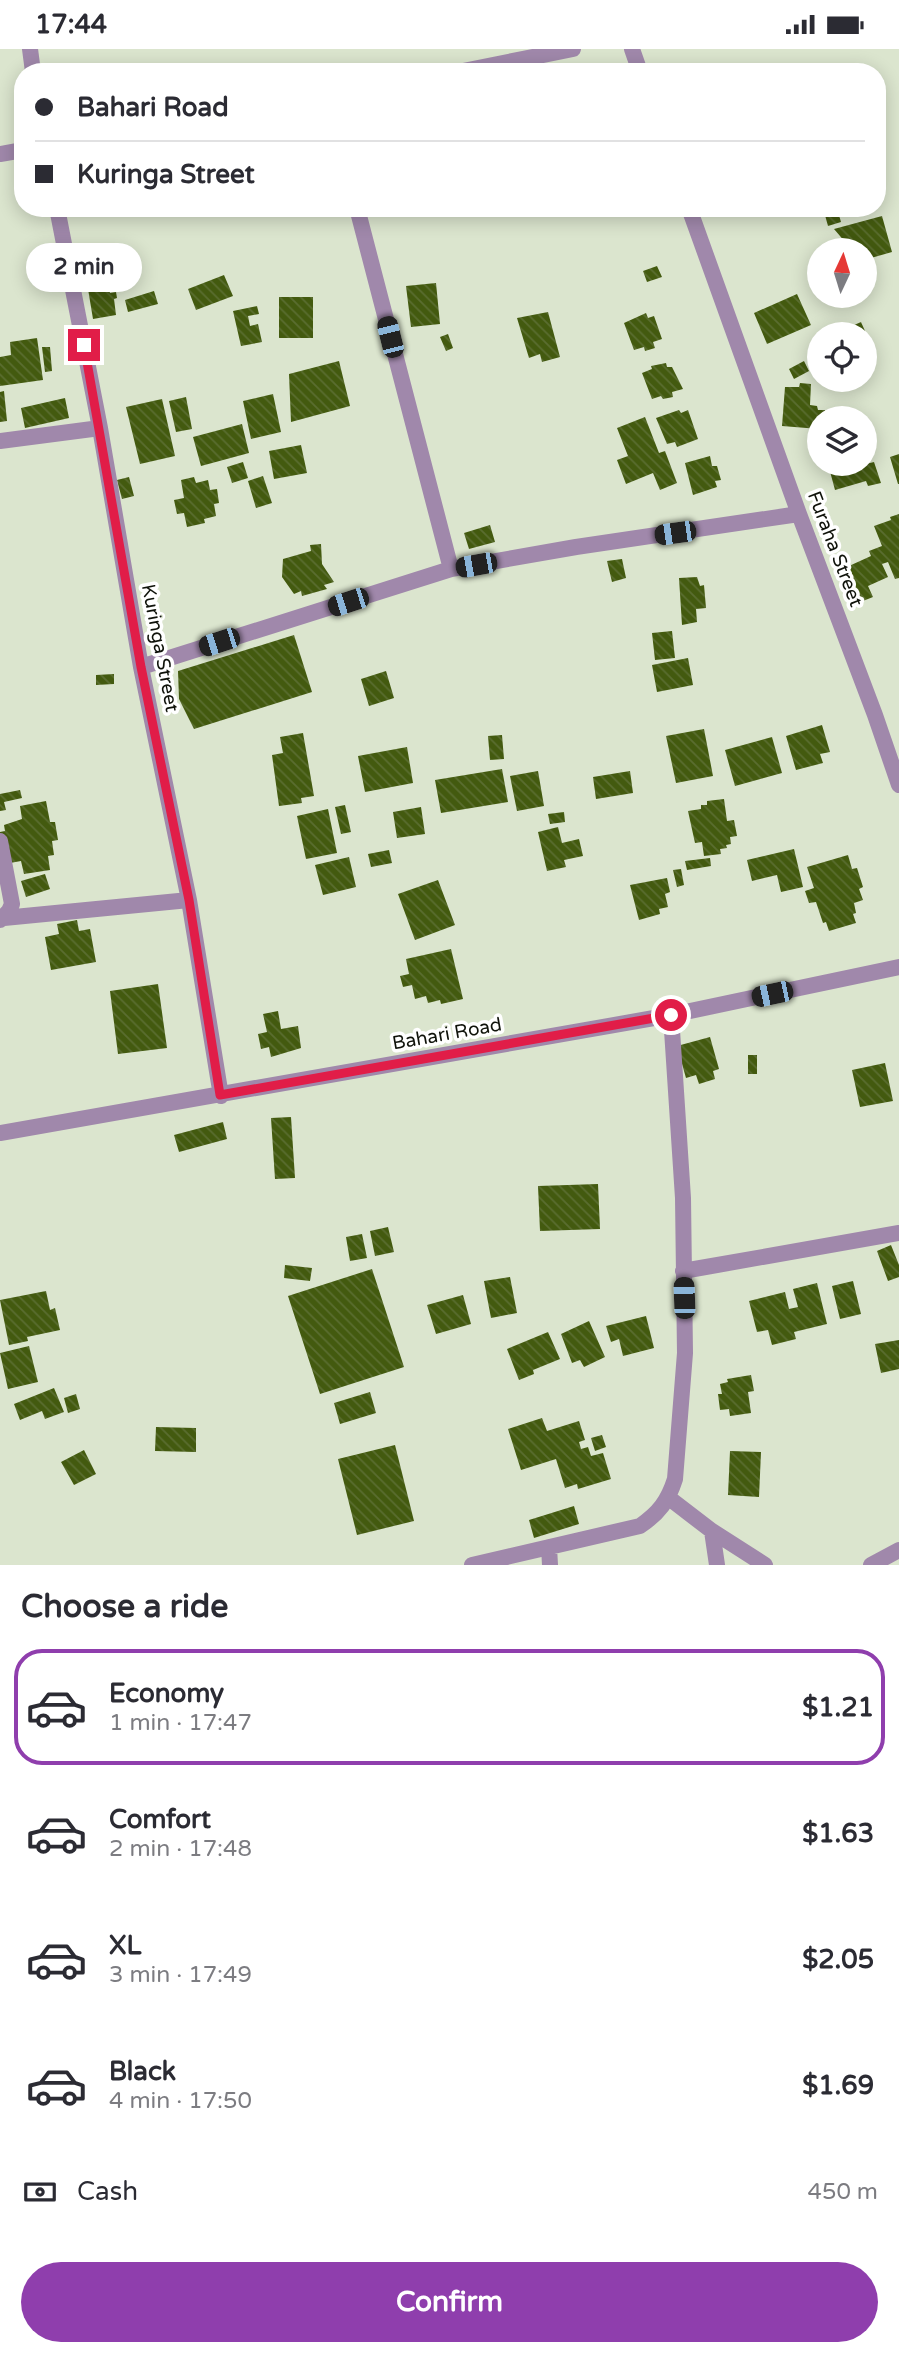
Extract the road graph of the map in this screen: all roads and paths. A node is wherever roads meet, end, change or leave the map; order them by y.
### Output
1 (573, 49) edge
2 (503, 63) edge
3 (59, 217) edge
4 (359, 217) edge
5 (692, 217) edge
6 (100, 428) junction
7 (0, 441) edge
8 (799, 515) junction
9 (451, 569) junction
10 (141, 667) junction
11 (899, 785) edge
12 (0, 841) edge
13 (189, 900) junction
14 (2, 919) edge
15 (899, 967) edge
16 (671, 1015) junction
17 (220, 1095) junction
18 (0, 1133) edge
19 (899, 1233) edge
20 (683, 1271) junction
21 (669, 1498) junction
22 (712, 1531) junction
23 (549, 1548) junction
24 (899, 1550) edge
25 (472, 1565) edge
26 (550, 1565) edge
27 (717, 1565) edge
28 (765, 1565) edge
29 (871, 1565) edge

1 - 2 street
3 - 6 street, Kuringa Street
4 - 9 street
5 - 8 street, Furaha Street
6 - 7 street
6 - 10 street, Kuringa Street
8 - 9 street
8 - 11 street, Furaha Street
9 - 10 street
10 - 13 street, Kuringa Street
12 - 14 street
13 - 14 street
13 - 17 street, Kuringa Street
15 - 16 street, Bahari Road
16 - 17 street, Bahari Road
16 - 20 street
17 - 18 street, Bahari Road
19 - 20 street
20 - 21 street
21 - 22 street
21 - 23 street
22 - 27 street
22 - 28 street
23 - 25 street
23 - 26 street
24 - 29 street

